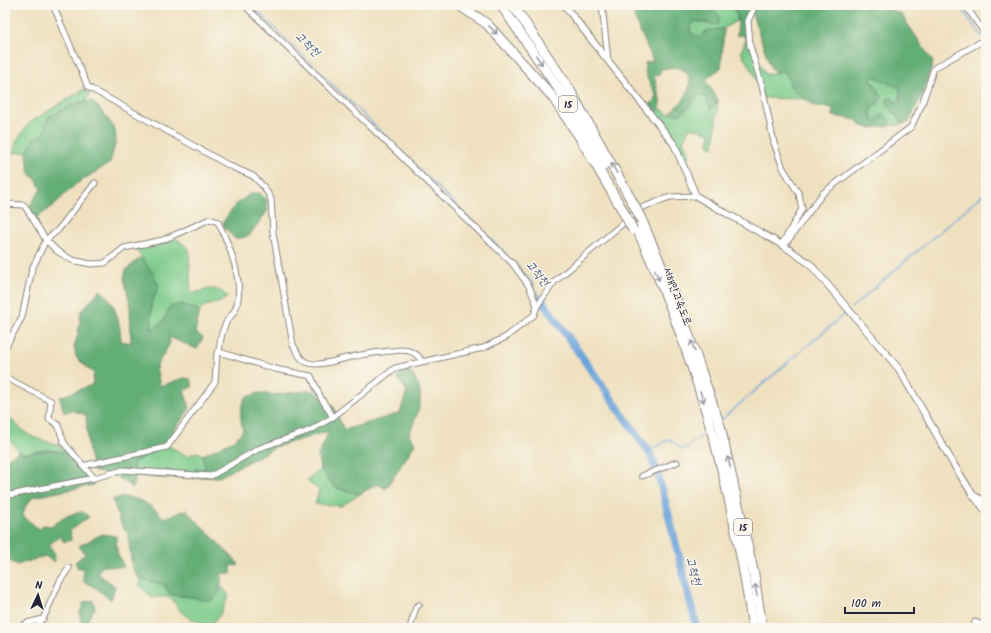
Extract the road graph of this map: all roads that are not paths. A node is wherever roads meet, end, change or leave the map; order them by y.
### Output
1 (53, 5) edge
2 (244, 5) edge
3 (501, 5) edge
4 (513, 5) edge
5 (564, 5) edge
6 (602, 5) edge
7 (755, 5) edge
8 (965, 5) edge
9 (462, 6) dead end
10 (985, 33) edge
11 (985, 40) edge
12 (608, 60) junction
13 (95, 183) dead end
14 (696, 196) junction
15 (5, 204) edge
16 (627, 207) junction
17 (637, 226) junction
18 (46, 240) junction
19 (783, 246) junction
20 (538, 305) junction
21 (5, 348) edge
22 (217, 353) dead end
23 (421, 360) junction
24 (5, 377) edge
25 (711, 412) junction
26 (333, 417) junction
27 (717, 430) junction
28 (677, 462) dead end
29 (82, 466) junction
30 (645, 475) dead end
31 (94, 478) junction
32 (973, 495) junction
33 (5, 496) edge
34 (986, 501) edge
35 (986, 511) edge
36 (69, 568) dead end
37 (419, 606) dead end
38 (39, 620) junction
39 (986, 626) edge
40 (18, 628) edge
41 (41, 628) edge
42 (410, 628) edge
43 (753, 628) edge
44 (762, 628) edge
45 (973, 628) edge

1 - 23 street
2 - 20 street
3 -> 16 highway, 서해안고속도로 / 15
16 -> 4 highway, 서해안고속도로 / 15
5 - 12 street
6 - 12 street
7 - 19 street
8 - 10 street
9 -> 16 highway
11 - 19 street
12 - 14 street
13 - 18 street
14 - 19 street
14 - 20 street
15 - 18 street
16 - 17 highway, 서해안고속도로 / 15, bridge
16 - 17 highway, bridge
17 -> 25 highway, 서해안고속도로 / 15
25 -> 17 highway, 서해안고속도로 / 15
18 - 21 street
18 - 26 street
19 - 32 street
20 - 23 street
22 - 29 street
23 - 26 street
24 - 29 street
25 - 27 highway, 서해안고속도로 / 15
26 - 31 street
27 - 43 highway, 서해안고속도로 / 15
44 -> 27 highway, 서해안고속도로 / 15
28 - 30 street
29 - 31 street
31 - 33 street
32 - 34 street
32 - 35 street
36 - 38 street
37 - 42 street
38 - 40 street
38 - 41 street
39 - 45 street

